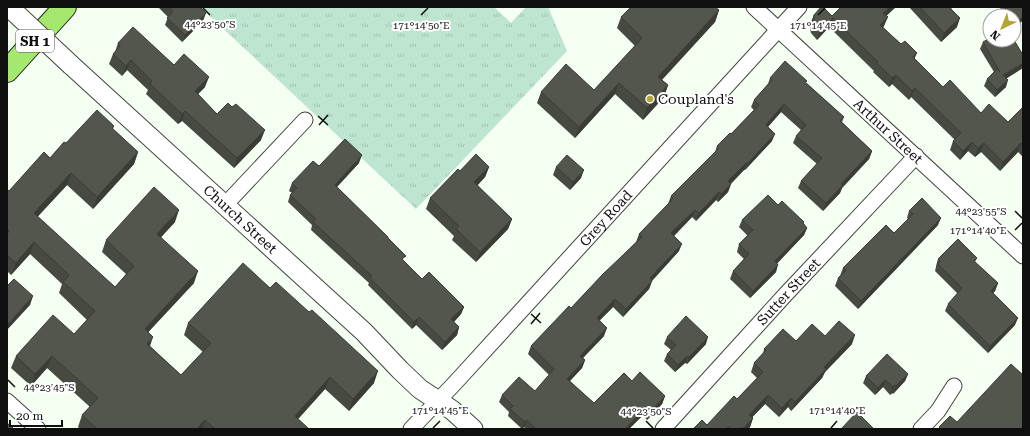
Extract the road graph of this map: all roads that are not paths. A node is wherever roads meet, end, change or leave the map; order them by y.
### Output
1 (9, 7) edge
2 (65, 7) edge
3 (754, 7) edge
4 (799, 7) edge
5 (778, 30) junction
6 (7, 70) edge
7 (305, 120) dead end
8 (916, 156) junction
9 (225, 205) junction
10 (1023, 256) edge
11 (954, 386) dead end
12 (437, 400) junction
13 (7, 401) edge
14 (38, 429) edge
15 (411, 429) edge
16 (473, 429) edge
17 (663, 429) edge
18 (921, 429) edge

1 - 9 street, Church Street, bridge
2 - 6 highway, SH 1
3 - 5 street, Arthur Street
4 - 5 street, Grey Road
5 - 8 street, Arthur Street
5 - 12 street, Grey Road
7 - 9 street
8 - 10 street, Arthur Street
8 - 17 street, Sutter Street
9 - 12 street, Church Street
11 - 18 street
12 - 15 street, Grey Road
12 - 16 street, Church Street
13 - 14 street

